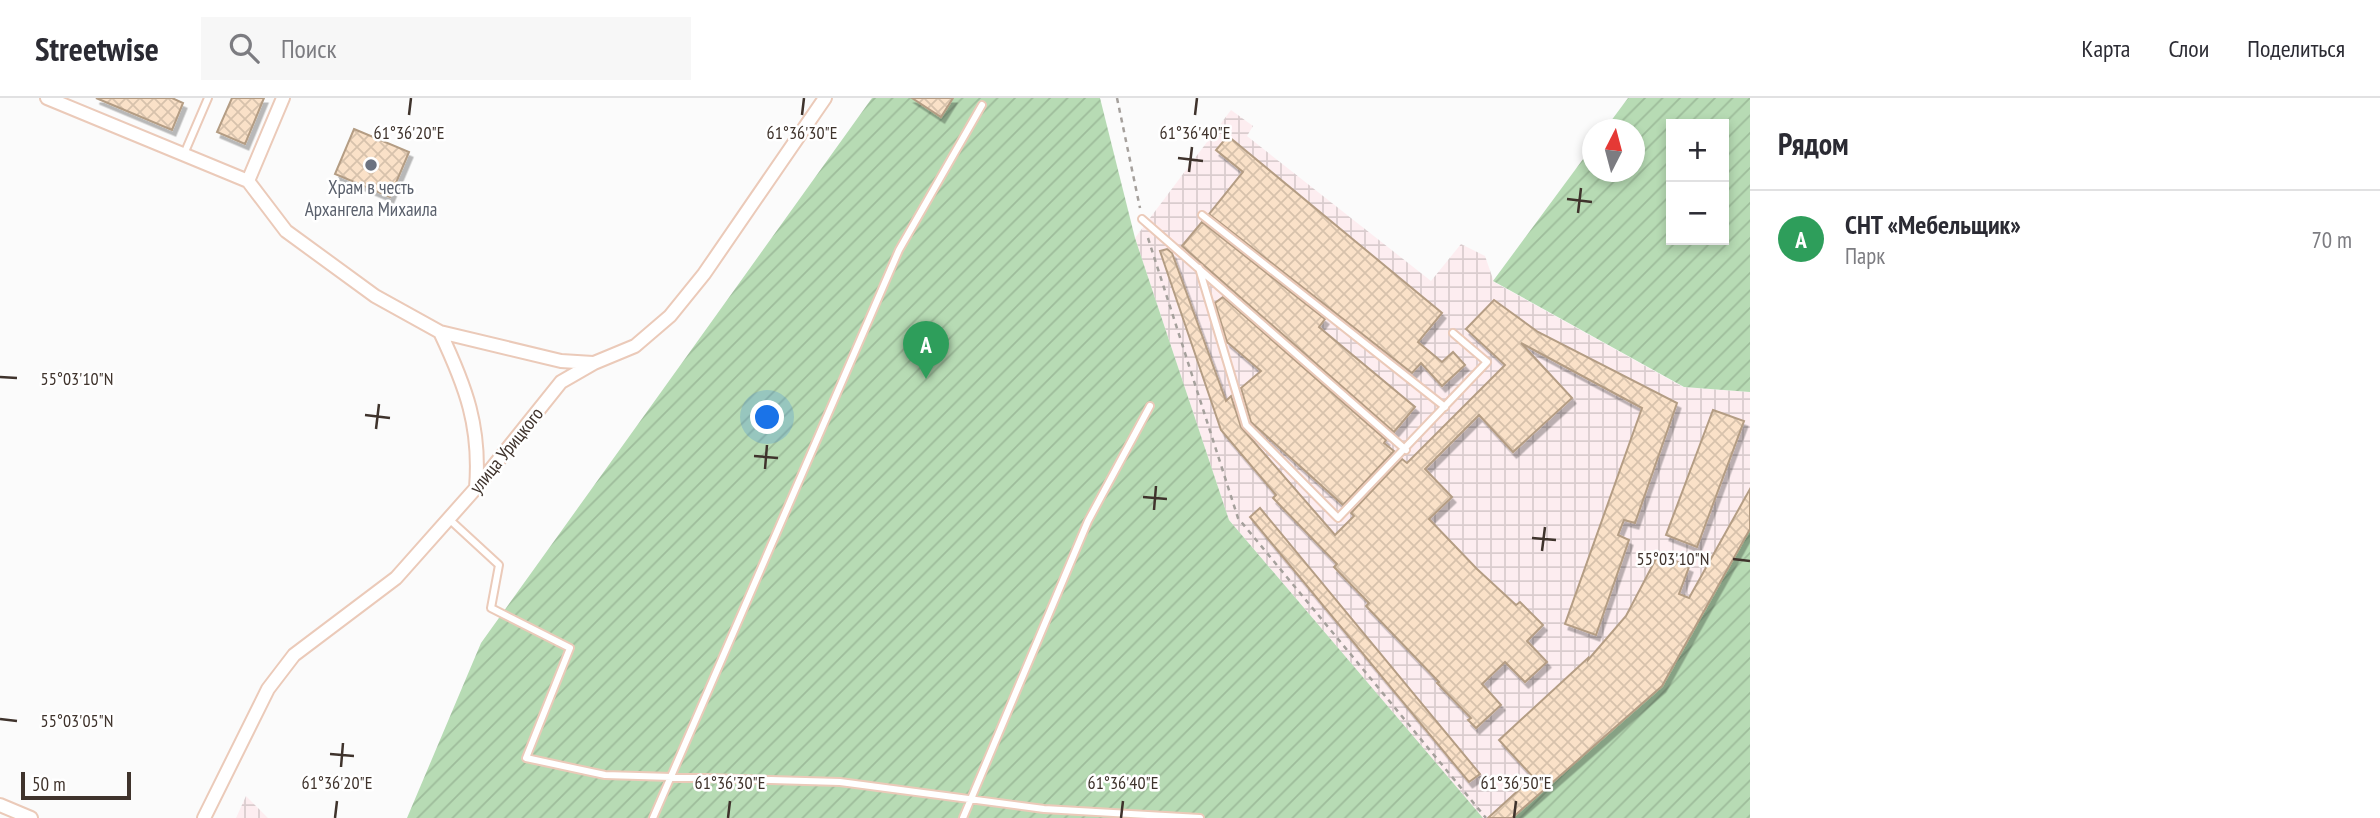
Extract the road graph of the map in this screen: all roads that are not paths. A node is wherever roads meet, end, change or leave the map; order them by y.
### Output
1 (47, 98) edge
2 (208, 98) edge
3 (283, 98) edge
4 (825, 98) edge
5 (982, 105) dead end
6 (184, 154) junction
7 (248, 181) junction
8 (1202, 215) dead end
9 (1142, 219) road end
10 (1199, 268) junction
11 (440, 332) junction
12 (1453, 333) dead end
13 (594, 363) junction
14 (1150, 406) dead end
15 (1445, 407) junction
16 (1406, 450) junction
17 (476, 488) junction
18 (449, 519) junction
19 (671, 778) junction
20 (971, 800) junction
21 (0, 805) edge
22 (32, 818) edge
23 (204, 818) edge
24 (653, 818) edge
25 (963, 818) edge
26 (1200, 818) edge

1 - 6 street
2 - 6 lane
3 - 7 street
4 - 13 street, улица Урицкого
5 - 19 lane
6 - 7 street
7 - 11 street
8 - 15 lane
9 - 10 lane
10 - 16 lane
10 - 16 lane
11 - 13 street
11 - 17 street
12 - 15 lane
13 - 17 street, улица Урицкого
14 - 20 lane
15 - 16 lane
17 - 18 street, улица Урицкого
18 - 19 lane
18 - 23 street, улица Урицкого
19 - 20 lane
19 - 24 lane
20 - 25 lane
20 - 26 lane
21 - 22 street

